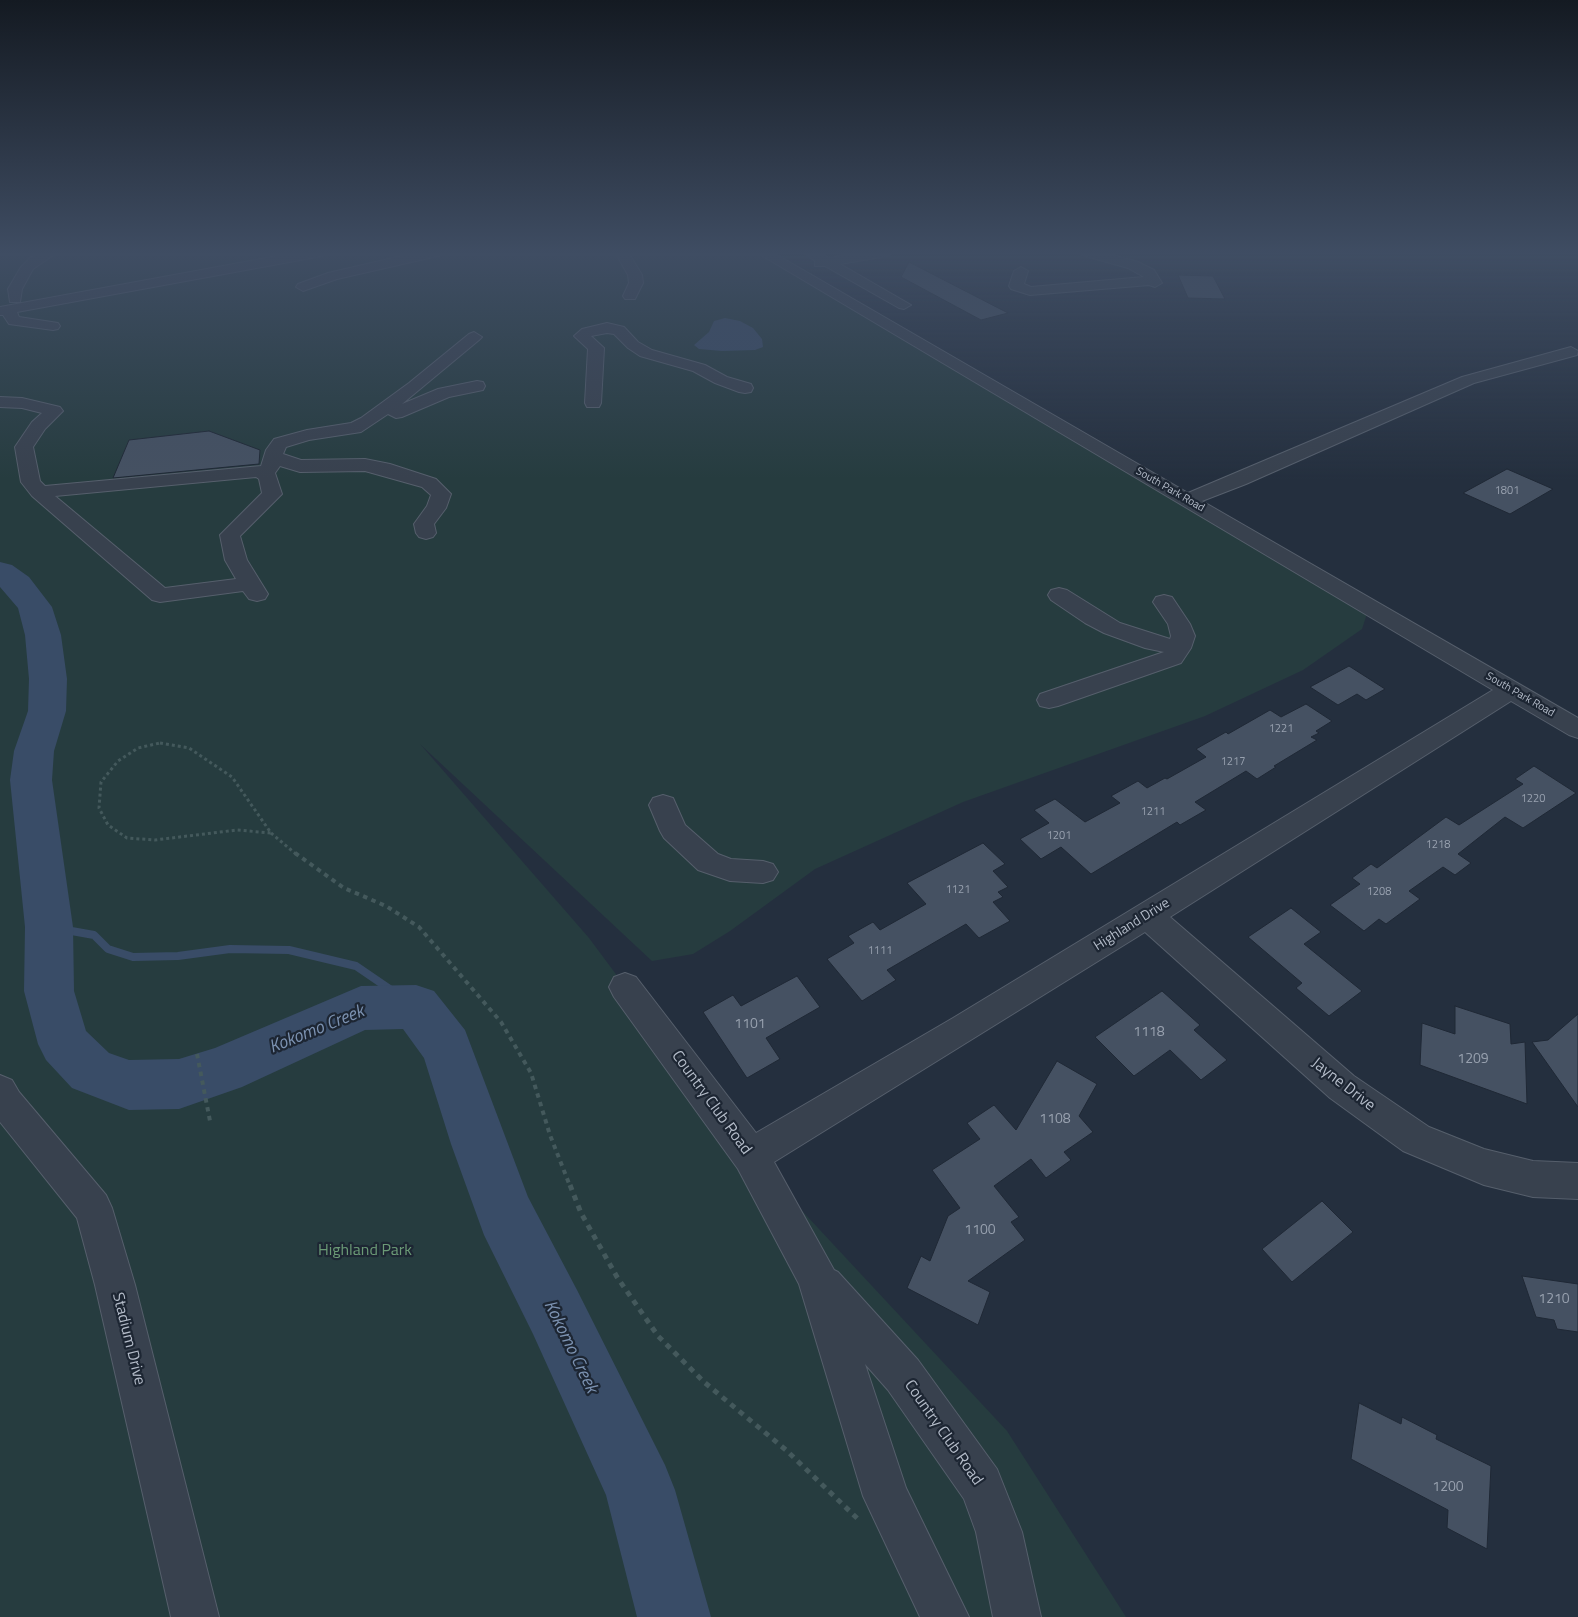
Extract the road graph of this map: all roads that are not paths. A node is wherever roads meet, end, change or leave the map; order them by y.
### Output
1 (891, 327) edge
2 (474, 337) dead end
3 (1571, 352) dead end
4 (477, 386) dead end
5 (745, 388) dead end
6 (0, 402) edge
7 (593, 403) dead end
8 (371, 420) junction
9 (274, 455) junction
10 (264, 473) junction
11 (39, 492) junction
12 (1187, 500) junction
13 (426, 533) dead end
14 (1059, 595) dead end
15 (1164, 602) dead end
16 (1179, 648) junction
17 (1511, 690) junction
18 (1049, 700) dead end
19 (1578, 729) edge
20 (663, 806) dead end
21 (762, 872) dead end
22 (1147, 915) junction
23 (626, 987) dead end
24 (0, 1091) edge
25 (751, 1156) junction
26 (1578, 1181) edge
27 (817, 1277) junction
28 (195, 1617) edge
29 (945, 1617) edge
30 (1017, 1617) edge

1 - 12 street, South Park Road
2 - 8 street
3 - 12 street
4 - 8 street
5 - 7 street
6 - 11 street
8 - 9 street
9 - 10 street
9 - 13 street
10 - 11 street
10 - 11 street
12 - 17 street, South Park Road
14 - 16 street
15 - 16 street
16 - 18 street
17 - 19 street, South Park Road
17 - 22 street, Highland Drive
20 - 21 street
22 - 25 street, Highland Drive
22 - 26 street, Jayne Drive
23 - 25 street, Country Club Road
24 - 28 street, Stadium Drive
25 - 27 street, Country Club Road
27 - 29 street, Country Club Road
27 - 30 street, Country Club Road

